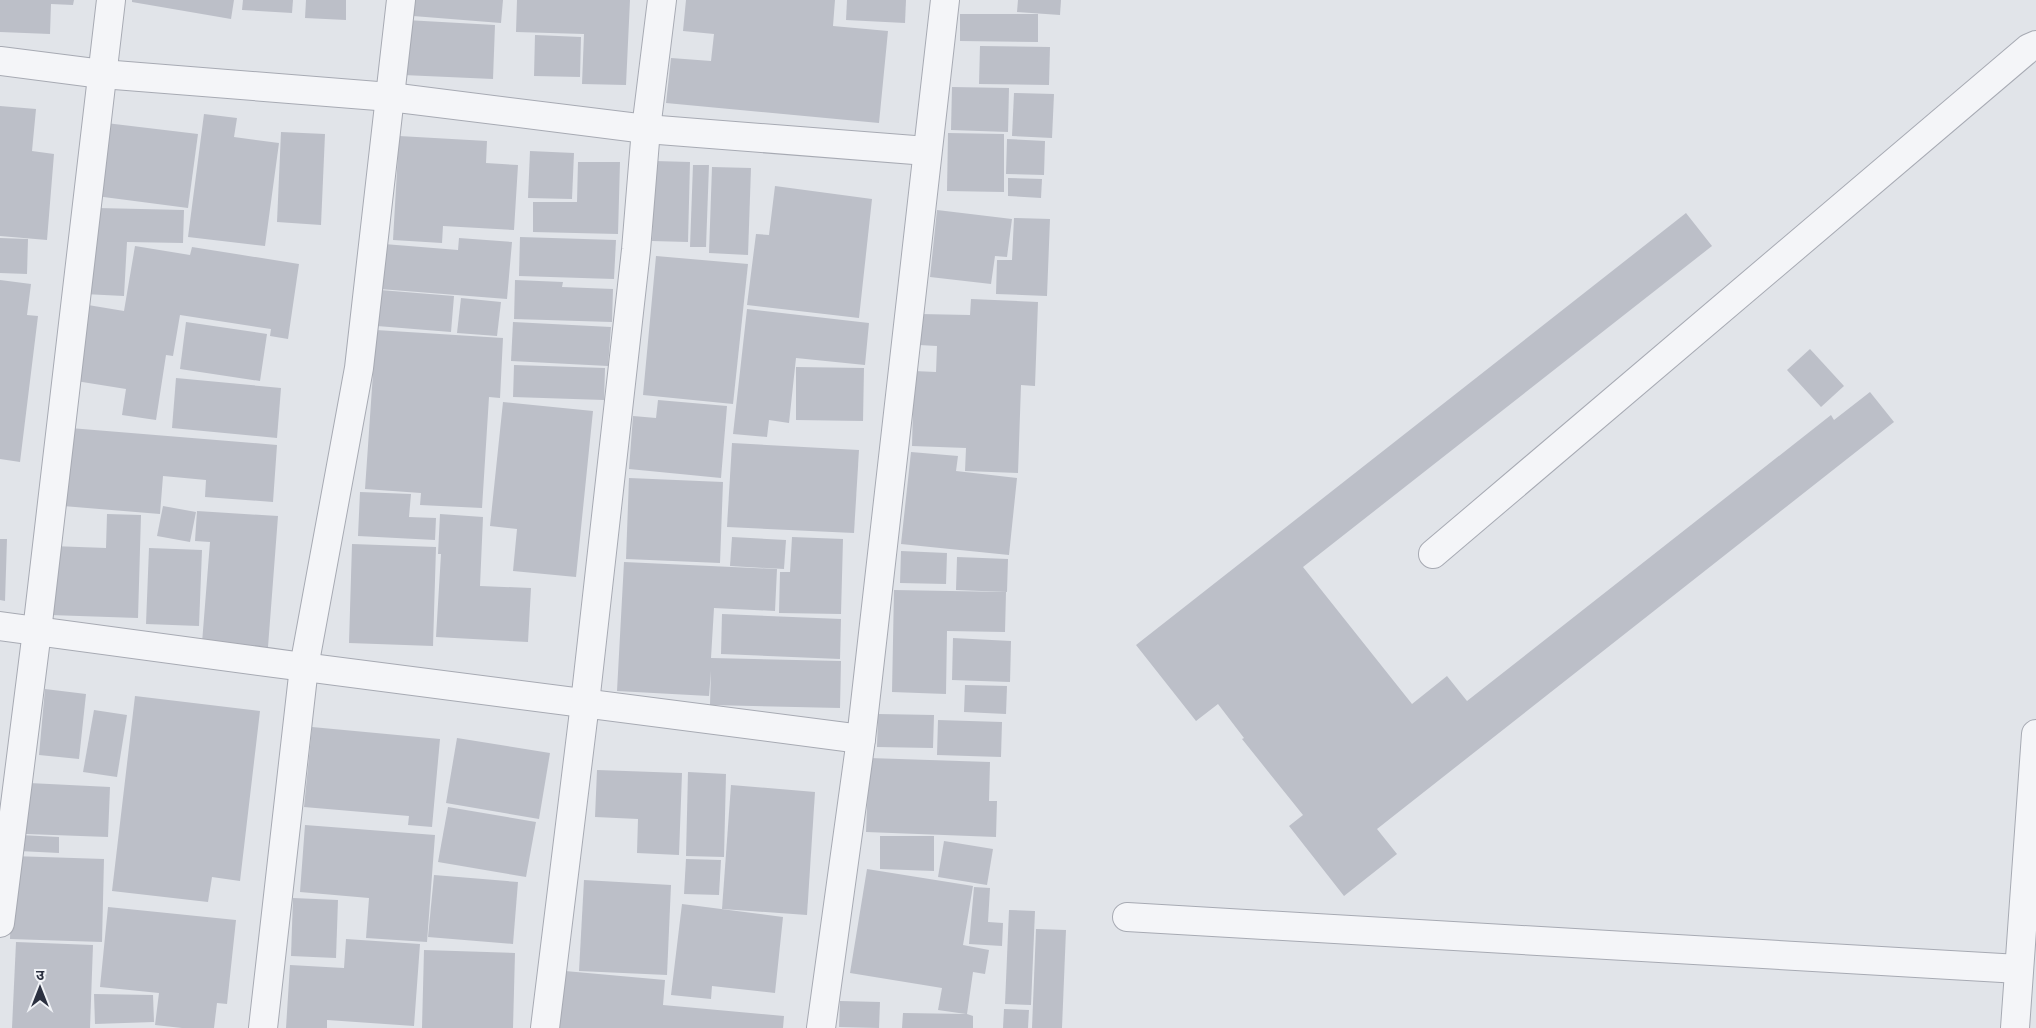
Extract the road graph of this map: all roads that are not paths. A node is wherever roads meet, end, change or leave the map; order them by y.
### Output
1 (111, 0) edge
2 (400, 0) edge
3 (662, 0) edge
4 (945, 0) edge
5 (2036, 45) edge
6 (0, 61) edge
7 (102, 74) junction
8 (390, 97) junction
9 (646, 129) junction
10 (927, 151) junction
11 (1433, 554) dead end
12 (0, 626) edge
13 (37, 631) junction
14 (304, 667) junction
15 (585, 703) junction
16 (2036, 734) edge
17 (861, 739) junction
18 (1127, 916) dead end
19 (0, 923) edge
20 (2019, 969) junction
21 (263, 1028) edge
22 (545, 1028) edge
23 (821, 1028) edge
24 (2015, 1028) edge

1 - 7 street
2 - 8 street
3 - 9 street
4 - 10 street
5 - 11 street
6 - 7 street
7 - 8 street
7 - 13 street
8 - 9 street
8 - 14 street
9 - 10 street
9 - 15 street
10 - 17 street
12 - 13 street
13 - 14 street
13 - 19 street
14 - 15 street
14 - 21 street
15 - 17 street
15 - 22 street
16 - 20 street
17 - 23 street
18 - 20 street
20 - 24 street

